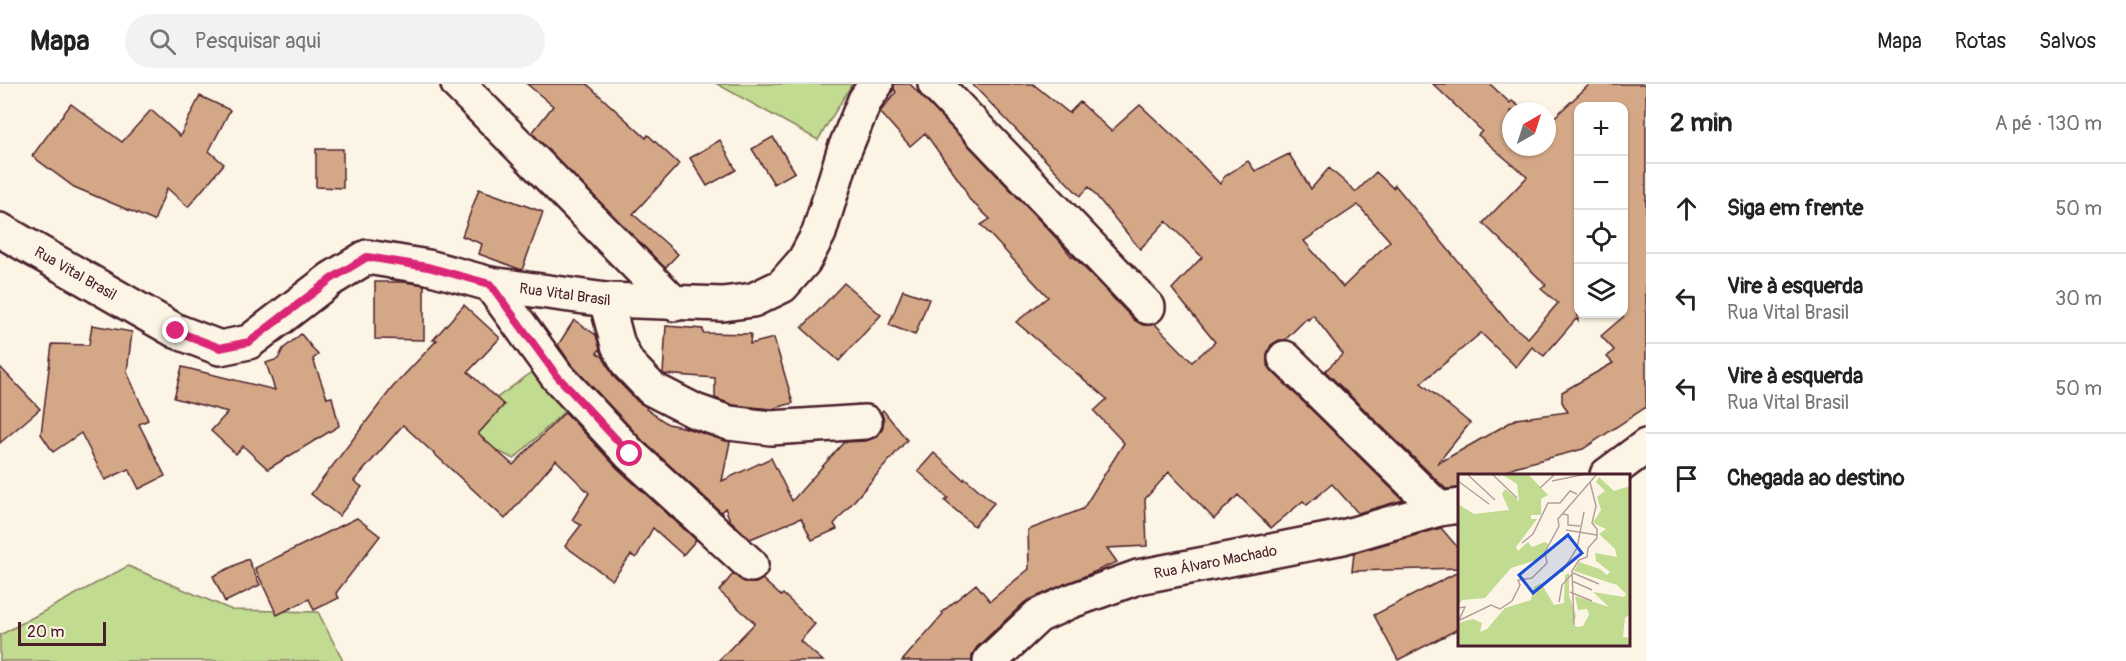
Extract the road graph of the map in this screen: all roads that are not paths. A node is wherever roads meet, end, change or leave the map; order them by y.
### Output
1 (458, 84) edge
2 (876, 84) edge
3 (935, 84) edge
4 (0, 230) edge
5 (490, 284) junction
6 (606, 300) junction
7 (675, 303) junction
8 (1148, 308) dead end
9 (1285, 358) dead end
10 (865, 422) dead end
11 (1646, 446) edge
12 (1608, 474) edge
13 (1449, 507) edge
14 (751, 565) dead end
15 (990, 661) edge

1 - 7 street
2 - 7 street, Rua Vital Brasil
3 - 8 street
4 - 5 street, Rua Vital Brasil
5 - 6 street, Rua Vital Brasil
5 - 14 street
6 - 7 street, Rua Vital Brasil
6 - 10 street
9 - 13 street
11 - 12 street
13 - 15 street, Rua Álvaro Machado

